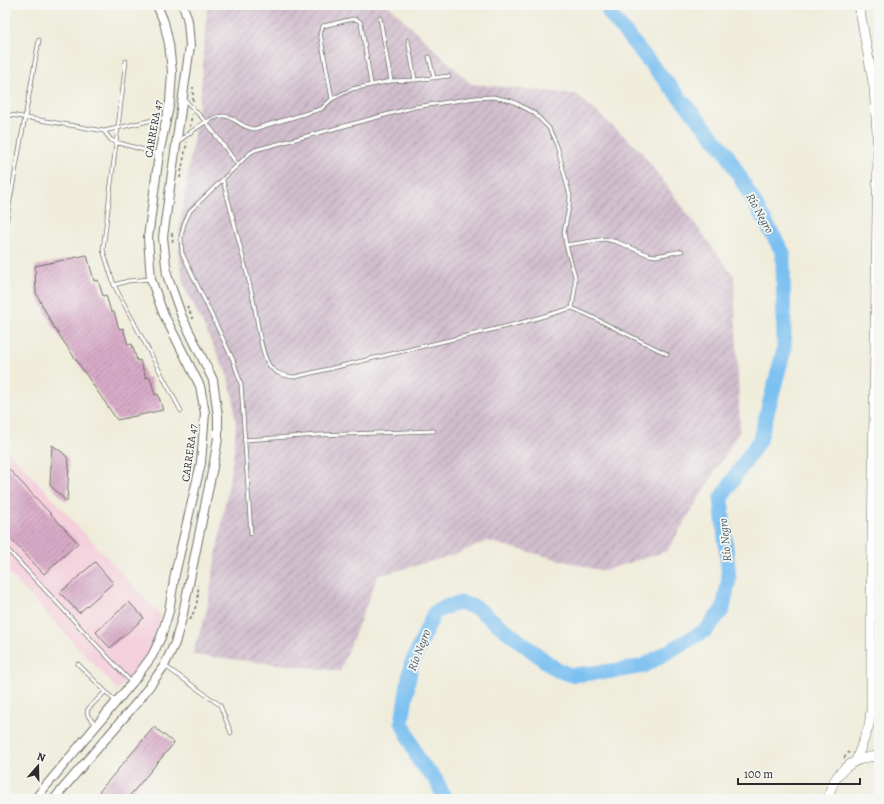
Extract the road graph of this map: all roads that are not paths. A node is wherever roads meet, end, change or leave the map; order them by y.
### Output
1 (157, 5) edge
2 (183, 5) edge
3 (858, 5) edge
4 (380, 18) dead end
5 (39, 40) dead end
6 (408, 40) dead end
7 (429, 56) dead end
8 (126, 61) dead end
9 (449, 76) dead end
10 (434, 78) junction
11 (415, 80) junction
12 (391, 81) junction
13 (371, 84) junction
14 (184, 99) junction
15 (332, 99) junction
16 (5, 114) edge
17 (25, 116) junction
18 (166, 117) junction
19 (206, 122) junction
20 (118, 128) junction
21 (104, 131) junction
22 (116, 142) junction
23 (176, 143) junction
24 (159, 154) junction
25 (238, 164) junction
26 (223, 180) junction
27 (5, 228) edge
28 (566, 245) junction
29 (682, 252) dead end
30 (151, 279) junction
31 (114, 285) junction
32 (572, 308) junction
33 (667, 354) dead end
34 (181, 410) dead end
35 (434, 431) dead end
36 (244, 440) junction
37 (251, 534) dead end
38 (5, 547) edge
39 (78, 664) dead end
40 (164, 666) junction
41 (132, 683) junction
42 (104, 692) junction
43 (116, 702) junction
44 (97, 725) junction
45 (231, 734) dead end
46 (879, 756) edge
47 (856, 760) junction
48 (35, 799) edge
49 (54, 799) edge
50 (828, 799) edge

1 - 18 street, CARRERA 47
2 - 14 street
3 - 47 main road
4 - 12 lane
5 - 17 lane
6 - 11 lane
7 - 10 lane
8 - 20 lane
9 - 10 lane
10 - 11 lane
11 - 12 lane
12 - 13 lane
13 - 15 lane
13 - 15 lane
14 - 19 lane
14 - 23 street
15 - 19 lane
16 - 17 lane
17 - 21 lane
17 - 27 lane
18 - 20 lane
18 - 24 street, CARRERA 47
19 - 23 lane
19 - 25 lane
20 - 21 lane
20 - 22 lane
21 - 22 lane
22 - 24 lane
22 - 31 lane
23 - 40 street
24 - 30 street, CARRERA 47
25 - 26 lane
25 - 28 lane
26 - 32 lane
26 - 36 lane
28 - 29 lane
28 - 32 lane
30 - 31 lane
30 - 41 street, CARRERA 47
31 - 34 lane
32 - 33 lane
35 - 36 lane
36 - 37 lane
38 - 41 lane
39 - 42 lane
40 - 45 lane
40 - 49 street
41 - 43 street, CARRERA 47
42 - 43 lane
42 - 44 lane
43 - 44 street, CARRERA 47
44 - 48 street, CARRERA 47
46 - 47 main road
47 - 50 main road

